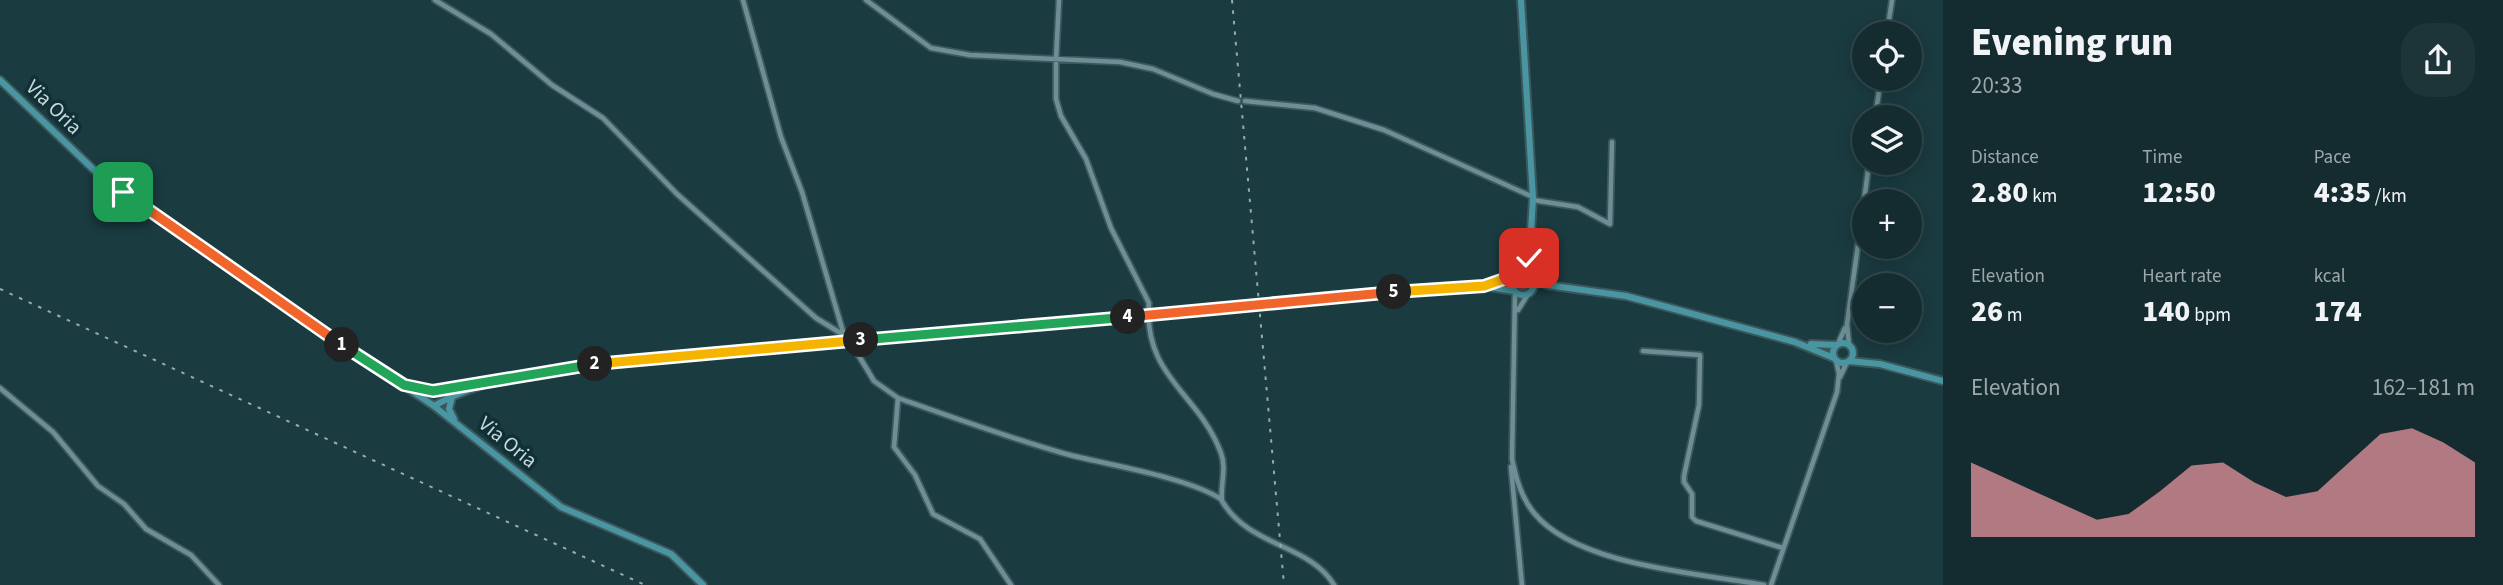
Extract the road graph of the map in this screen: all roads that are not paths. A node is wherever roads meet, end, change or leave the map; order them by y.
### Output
1 (435, 0) edge
2 (743, 0) edge
3 (866, 0) edge
4 (1059, 0) edge
5 (1521, 0) edge
6 (1892, 0) edge
7 (1889, 21) edge
8 (1056, 60) junction
9 (0, 80) edge
10 (1238, 101) dead end
11 (1245, 101) dead end
12 (1612, 142) dead end
13 (1533, 199) junction
14 (1530, 244) junction
15 (1856, 259) edge
16 (1516, 276) junction
17 (1531, 277) junction
18 (1484, 286) junction
19 (1563, 287) junction
20 (1514, 292) junction
21 (1529, 293) junction
22 (1147, 315) junction
23 (1515, 318) junction
24 (1847, 324) junction
25 (842, 334) junction
26 (848, 342) junction
27 (1795, 342) junction
28 (1837, 344) junction
29 (1851, 347) junction
30 (1643, 351) dead end
31 (1835, 359) junction
32 (1848, 361) junction
33 (1880, 365) junction
34 (512, 377) junction
35 (1839, 381) junction
36 (1943, 381) edge
37 (404, 385) junction
38 (0, 388) edge
39 (443, 390) junction
40 (459, 391) junction
41 (898, 398) junction
42 (432, 405) junction
43 (460, 426) junction
44 (1512, 459) junction
45 (1222, 499) junction
46 (1783, 548) junction
47 (219, 585) edge
48 (703, 585) edge
49 (1011, 585) edge
50 (1334, 585) edge
51 (1522, 585) edge
52 (1764, 585) edge
53 (1771, 585) edge

1 - 25 street
2 - 25 street
3 - 8 street
4 - 8 street
5 - 13 main road
6 - 7 street
8 - 10 street
8 - 22 street
9 - 37 main road, Via Oria
11 - 13 street
12 - 13 street
13 - 14 main road
14 - 16 main road
14 - 17 main road
15 - 24 street
16 - 17 main road
16 - 18 main road
16 - 20 main road
17 - 19 main road
17 - 21 main road
18 - 20 main road
18 - 22 main road, bridge
19 - 21 main road
19 - 27 main road
20 - 21 main road
20 - 23 street
21 - 23 street
22 - 26 main road
22 - 45 street
23 - 44 street
24 - 28 street
24 - 29 street
25 - 26 street
26 - 34 main road
26 - 41 street
27 - 28 main road
27 - 31 main road
28 - 29 main road
28 - 31 main road
29 - 32 main road
29 - 33 main road
30 - 46 street
31 - 32 main road
31 - 35 street
32 - 33 main road
32 - 35 street
33 - 36 main road
34 - 39 main road
34 - 40 main road
35 - 46 street
37 - 39 main road
37 - 42 main road, Via Oria
38 - 47 street
39 - 42 main road
40 - 42 main road
40 - 43 main road
41 - 45 street
41 - 49 street
42 - 43 main road, Via Oria
43 - 48 main road, Via Oria
44 - 51 street
44 - 52 street
45 - 50 street
46 - 53 street

